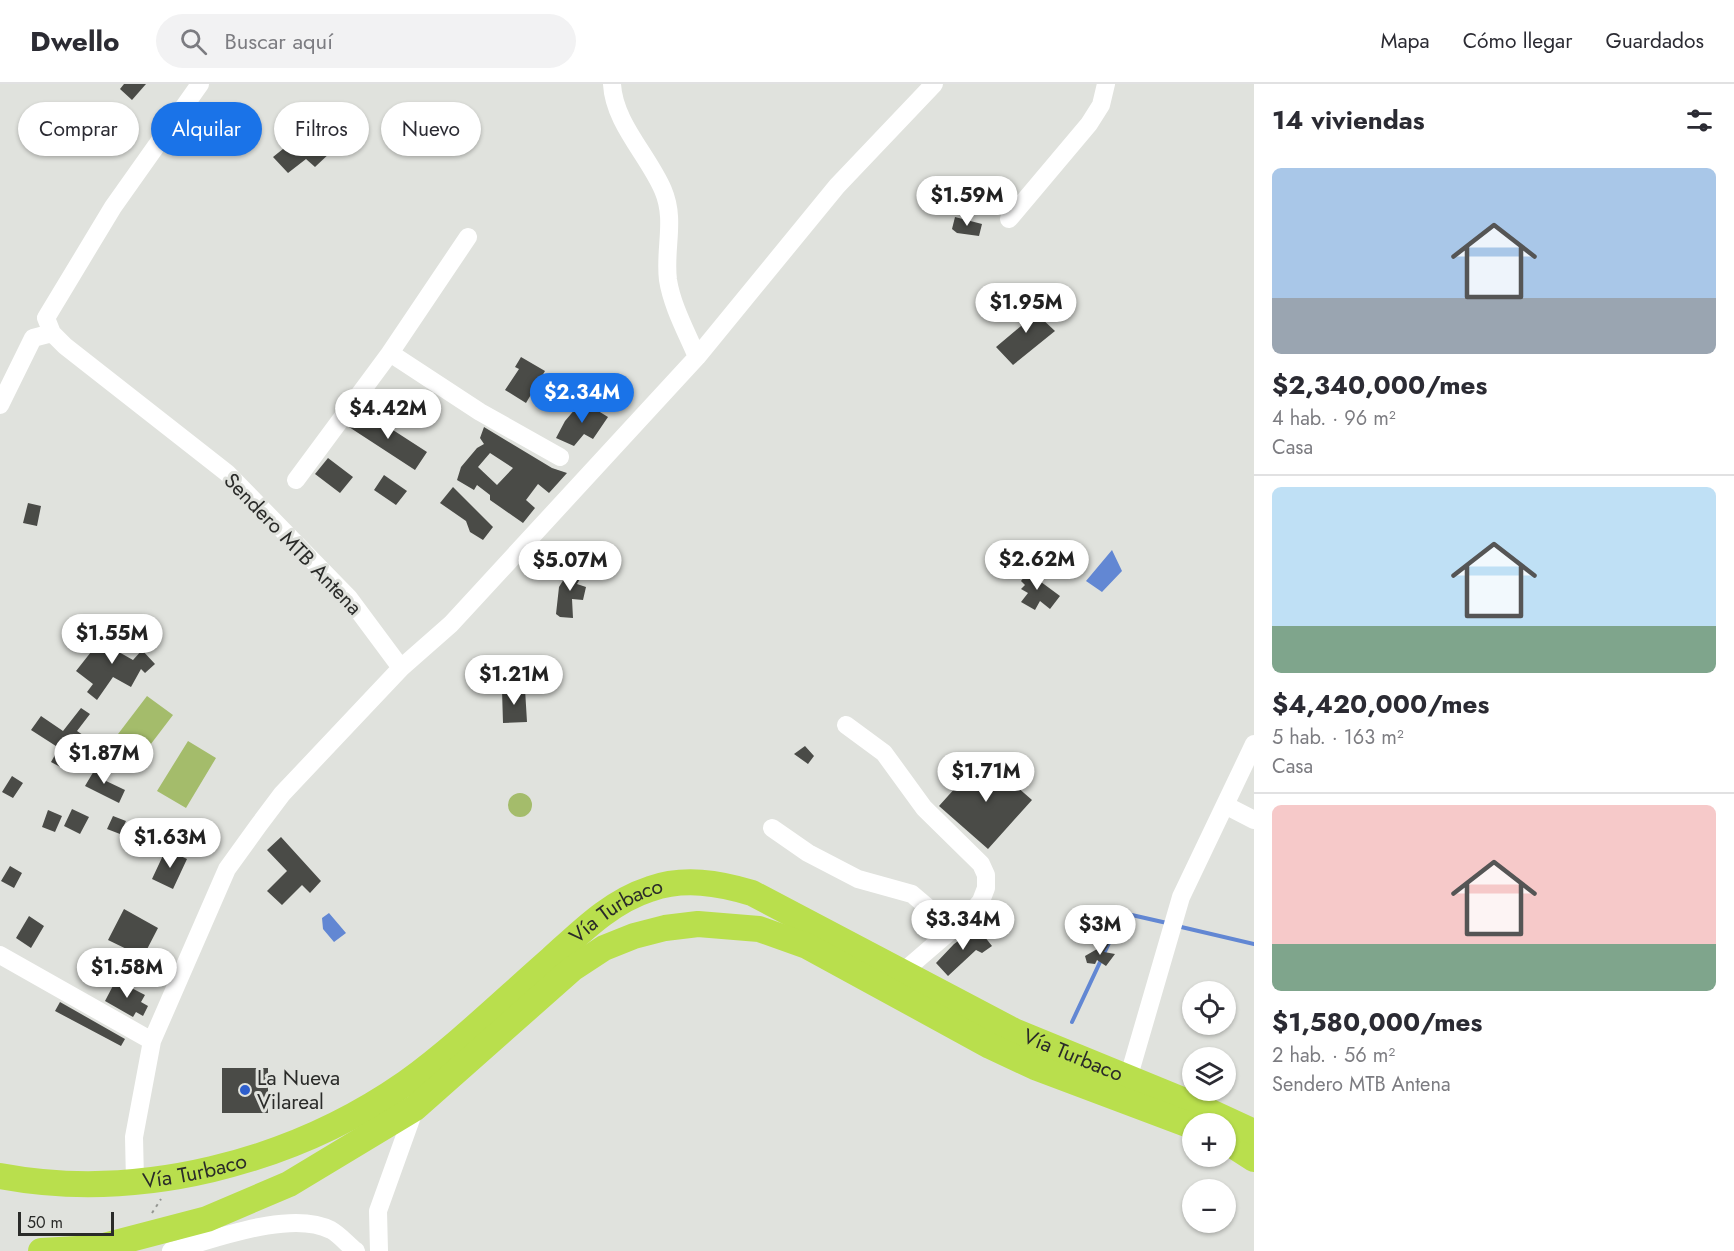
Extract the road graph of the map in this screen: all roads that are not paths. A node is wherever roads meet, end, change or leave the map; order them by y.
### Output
1 (200, 84) edge
2 (612, 84) edge
3 (934, 84) edge
4 (1106, 84) edge
5 (1009, 219) dead end
6 (468, 237) dead end
7 (52, 333) junction
8 (390, 353) junction
9 (697, 357) junction
10 (0, 405) edge
11 (560, 457) dead end
12 (296, 480) dead end
13 (401, 668) junction
14 (846, 725) dead end
15 (1254, 744) edge
16 (1225, 805) junction
17 (1254, 820) edge
18 (772, 828) dead end
19 (952, 928) junction
20 (0, 955) edge
21 (904, 971) junction
22 (152, 1041) junction
23 (1128, 1079) junction
24 (415, 1108) junction
25 (1182, 1122) edge
26 (1254, 1132) edge
27 (1236, 1147) edge
28 (1254, 1159) edge
29 (0, 1176) edge
30 (135, 1181) junction
31 (102, 1249) edge
32 (41, 1251) edge
33 (171, 1251) edge
34 (356, 1251) edge
35 (379, 1251) edge

1 - 7 street
2 - 9 street
3 - 9 street
4 - 5 street
6 - 8 street
7 - 10 street
7 - 13 street, Sendero MTB Antena
8 - 11 street
8 - 12 street
9 - 13 street
13 - 22 street
14 - 19 street
15 - 16 street
16 - 17 street
16 - 23 street
18 - 19 street
19 - 21 street
20 - 22 street
21 - 23 highway, Vía Turbaco
21 - 30 highway, Vía Turbaco
22 - 30 street
23 - 26 highway, Vía Turbaco
24 - 25 highway, Vía Turbaco
24 - 31 highway, Vía Turbaco
24 - 35 street
27 - 28 highway
29 - 30 highway, Vía Turbaco
31 - 32 highway, Vía Turbaco
33 - 34 street

